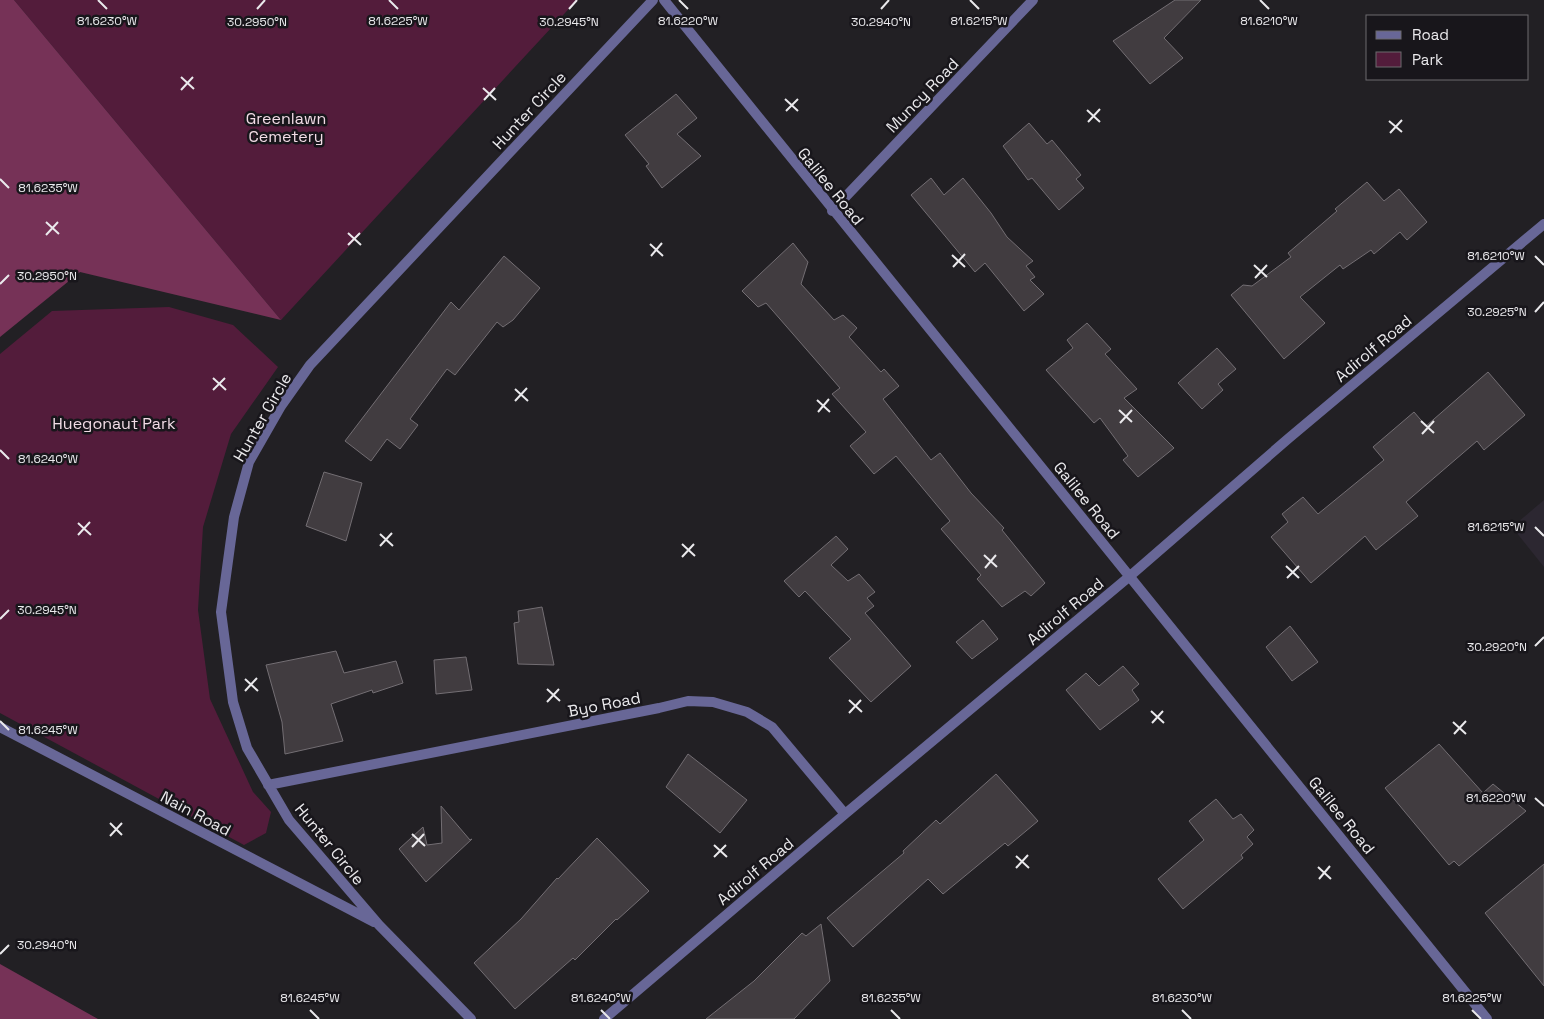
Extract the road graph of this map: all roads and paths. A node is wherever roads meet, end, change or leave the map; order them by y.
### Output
1 (653, 0) edge
2 (664, 0) edge
3 (1033, 0) edge
4 (832, 211) junction
5 (1544, 224) edge
6 (1130, 576) junction
7 (0, 727) edge
8 (268, 785) junction
9 (845, 814) junction
10 (379, 925) junction
11 (470, 1019) edge
12 (604, 1019) edge
13 (1487, 1019) edge

1 - 8 street, Hunter Circle
2 - 4 street, Galilee Road
3 - 4 street, Muncy Road
4 - 6 street, Galilee Road
5 - 6 street, Adirolf Road
6 - 9 street, Adirolf Road
6 - 13 street, Galilee Road
7 - 10 street, Nain Road
8 - 9 street, Byo Road
8 - 10 street, Hunter Circle
9 - 12 street, Adirolf Road
10 - 11 street, Hunter Circle

